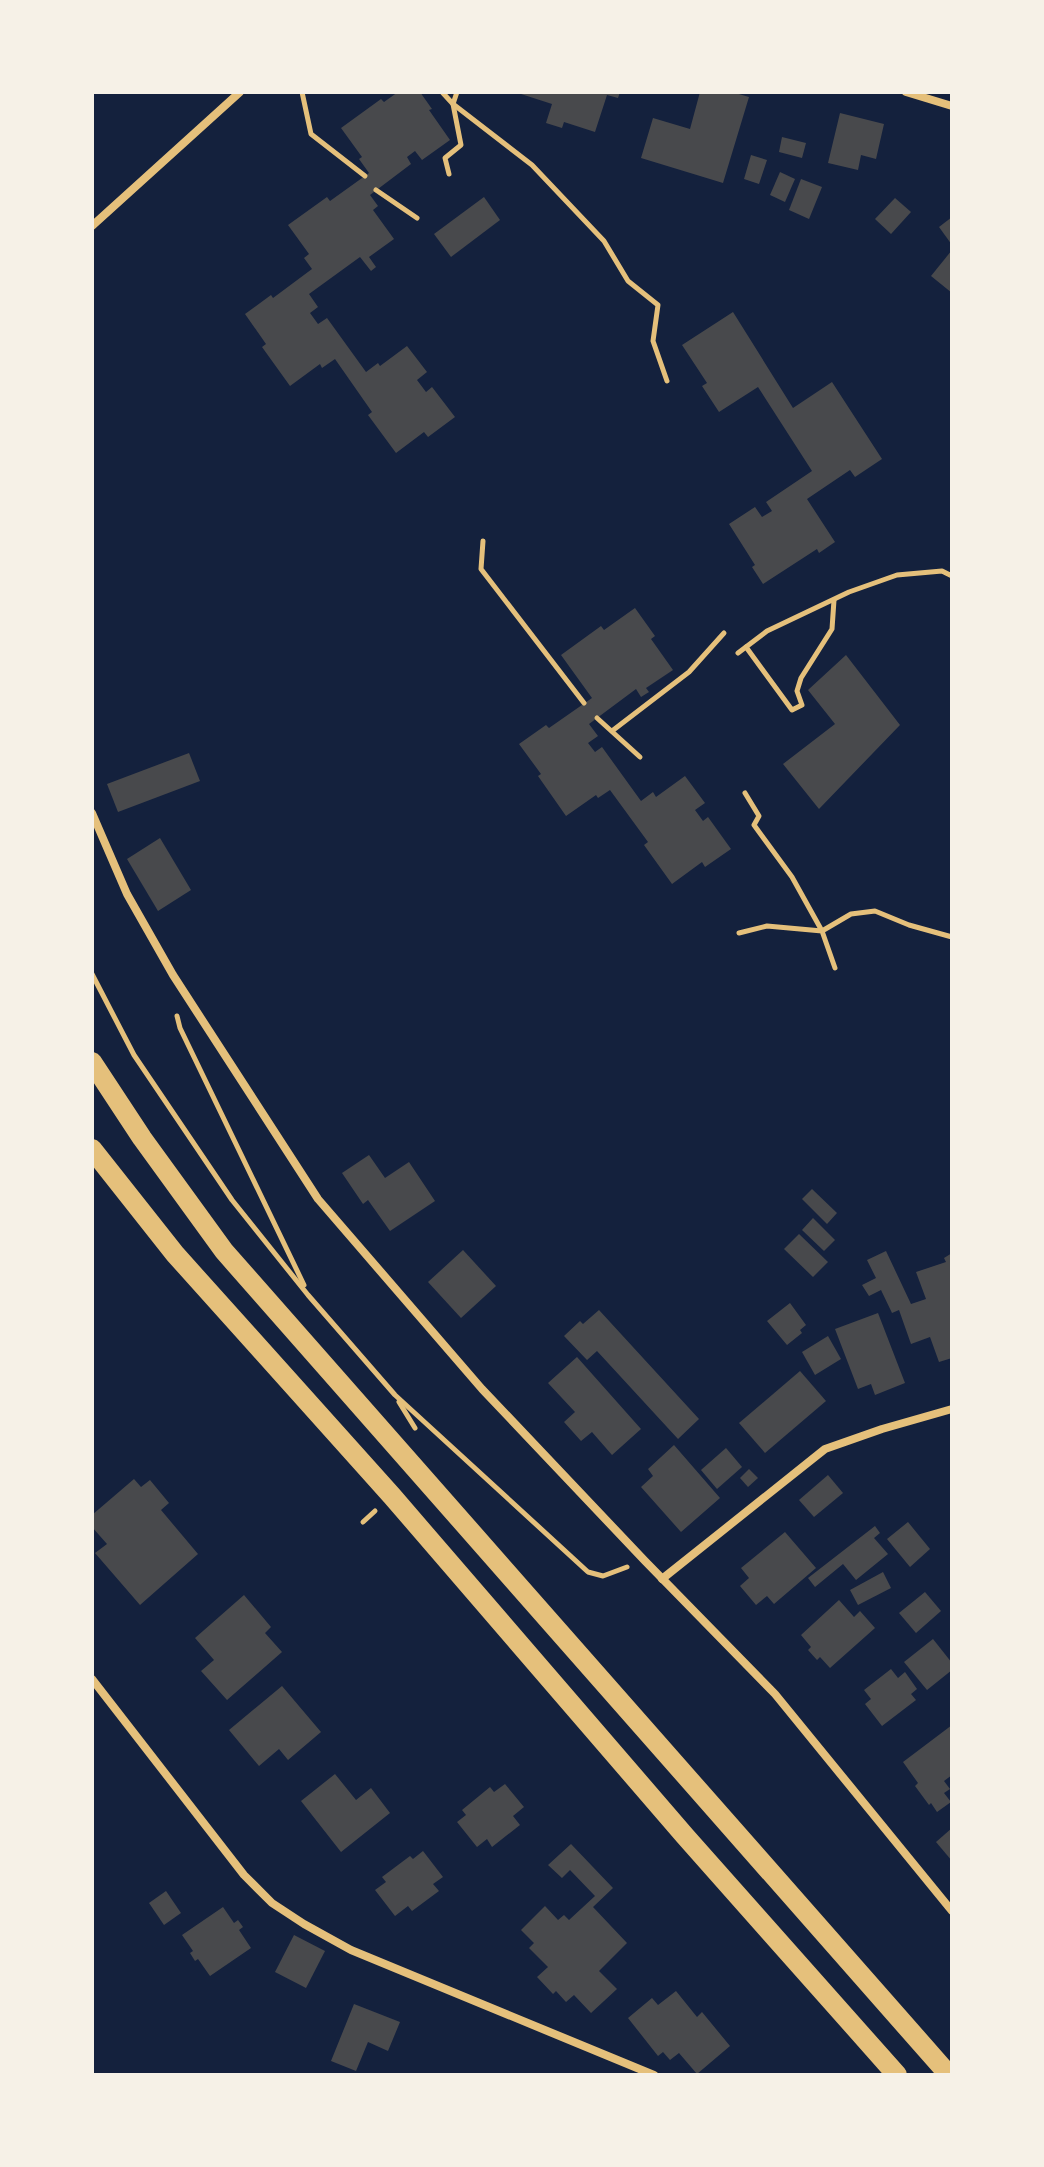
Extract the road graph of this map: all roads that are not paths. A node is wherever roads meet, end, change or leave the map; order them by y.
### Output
1 (240, 92) edge
2 (906, 92) edge
3 (952, 106) edge
4 (92, 226) edge
5 (92, 813) edge
6 (92, 1062) edge
7 (92, 1149) edge
8 (952, 1409) edge
9 (662, 1579) junction
10 (92, 1679) edge
11 (952, 1911) edge
12 (654, 2075) edge
13 (897, 2075) edge
14 (949, 2075) edge

1 - 4 street
2 - 3 street
5 - 9 street
6 - 14 main road
7 - 13 main road
8 - 9 street
9 - 11 street
10 - 12 street

